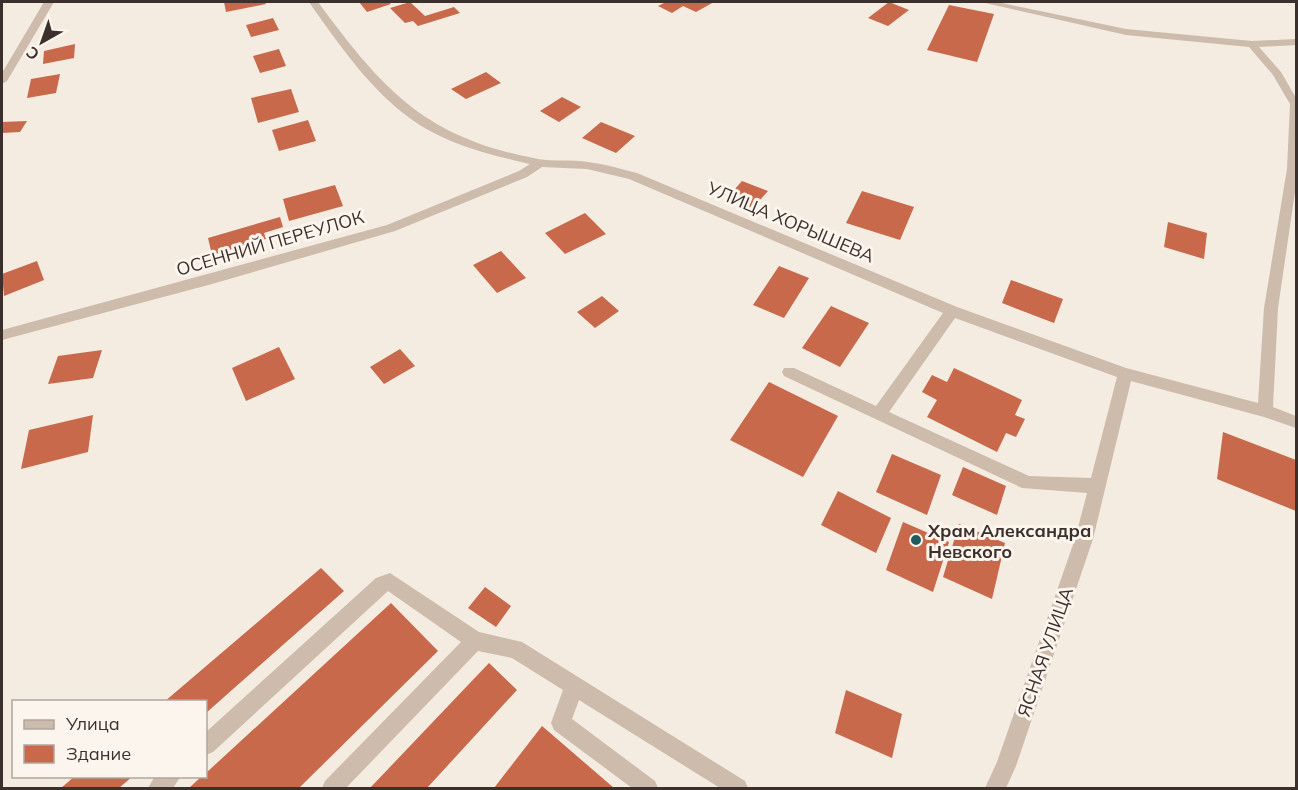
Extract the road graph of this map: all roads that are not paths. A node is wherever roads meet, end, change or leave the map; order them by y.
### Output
1 (49, 2) edge
2 (314, 2) edge
3 (986, 2) edge
4 (1296, 42) edge
5 (1252, 44) junction
6 (2, 81) edge
7 (540, 163) junction
8 (952, 311) junction
9 (2, 335) edge
10 (789, 372) dead end
11 (1125, 374) junction
12 (1265, 411) junction
13 (879, 414) junction
14 (1296, 422) edge
15 (1099, 486) junction
16 (475, 641) junction
17 (574, 686) junction
18 (207, 744) edge
19 (170, 778) edge
20 (158, 789) edge
21 (332, 789) edge
22 (648, 789) edge
23 (738, 789) edge
24 (996, 789) edge

1 - 6 street
2 - 7 street, УЛИЦА ХОРЫШЕВА
3 - 5 street
4 - 5 street
5 - 12 street
7 - 8 street, УЛИЦА ХОРЫШЕВА
7 - 9 street, ОСЕННИЙ ПЕРЕУЛОК
8 - 11 street, УЛИЦА ХОРЫШЕВА
8 - 13 street
10 - 13 street
11 - 12 street, УЛИЦА ХОРЫШЕВА
11 - 15 street, ЯСНАЯ УЛИЦА
12 - 14 street, УЛИЦА ХОРЫШЕВА
13 - 15 street
15 - 24 street, ЯСНАЯ УЛИЦА
16 - 17 street
16 - 18 street
16 - 21 street
17 - 22 street
17 - 23 street
19 - 20 street

